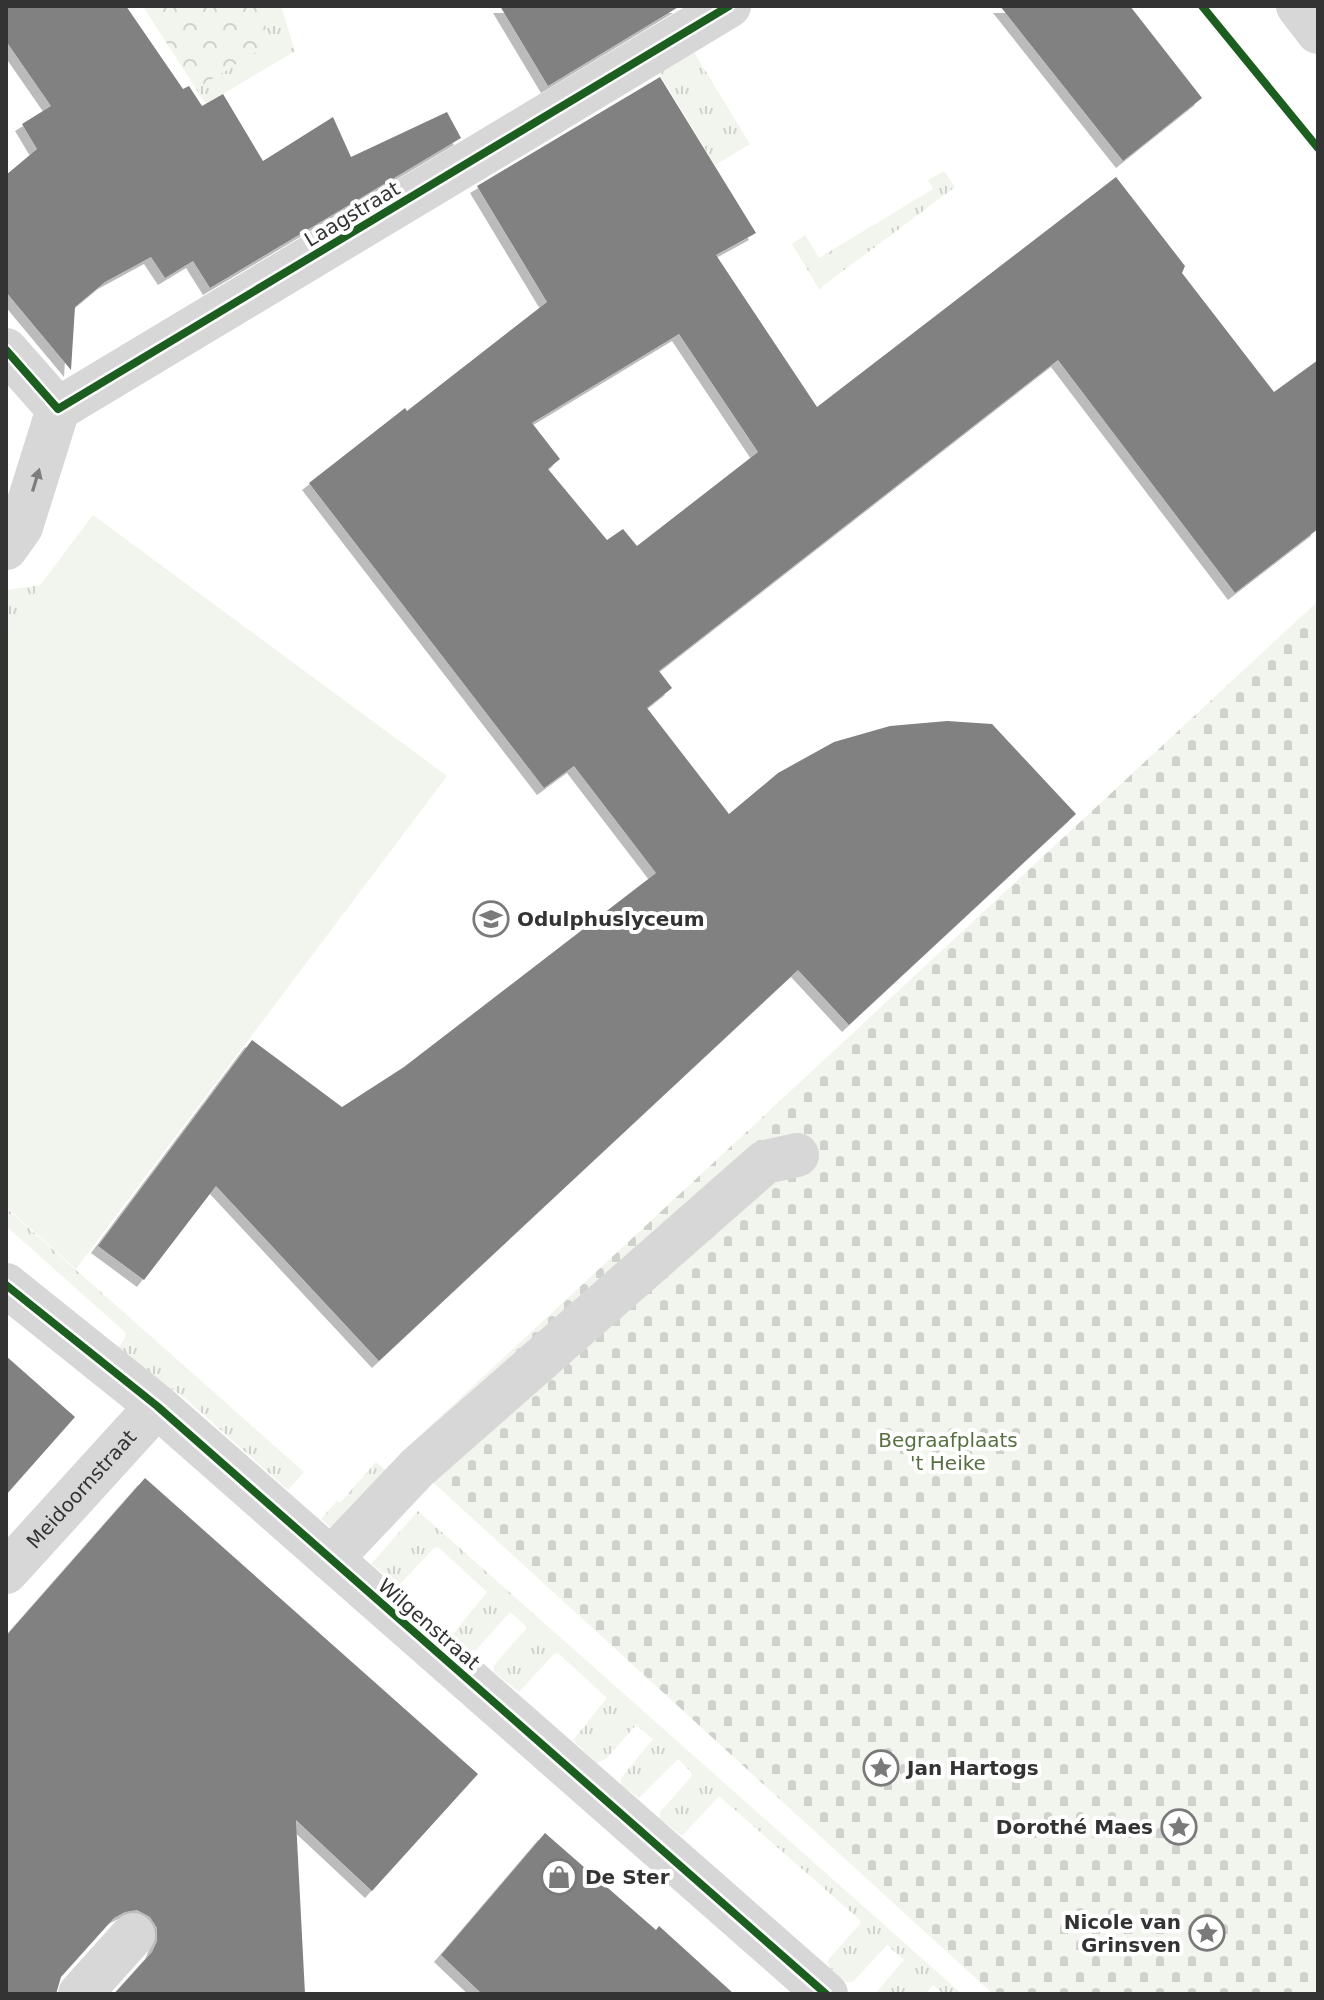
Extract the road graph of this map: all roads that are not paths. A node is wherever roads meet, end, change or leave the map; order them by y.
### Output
1 (729, 6) edge
2 (1298, 6) edge
3 (1318, 32) edge
4 (6, 350) edge
5 (58, 409) junction
6 (6, 548) edge
7 (797, 1155) dead end
8 (6, 1285) edge
9 (157, 1406) junction
10 (331, 1559) junction
11 (6, 1572) edge
12 (133, 1935) dead end
13 (80, 1994) edge
14 (826, 1994) edge

1 - 5 street, Laagstraat
2 - 3 street
4 - 5 street
6 -> 5 street
7 - 10 street
8 - 9 street, Wilgenstraat
9 - 10 street, Wilgenstraat
9 - 11 street, Meidoornstraat
10 - 14 street, Wilgenstraat
12 - 13 street

